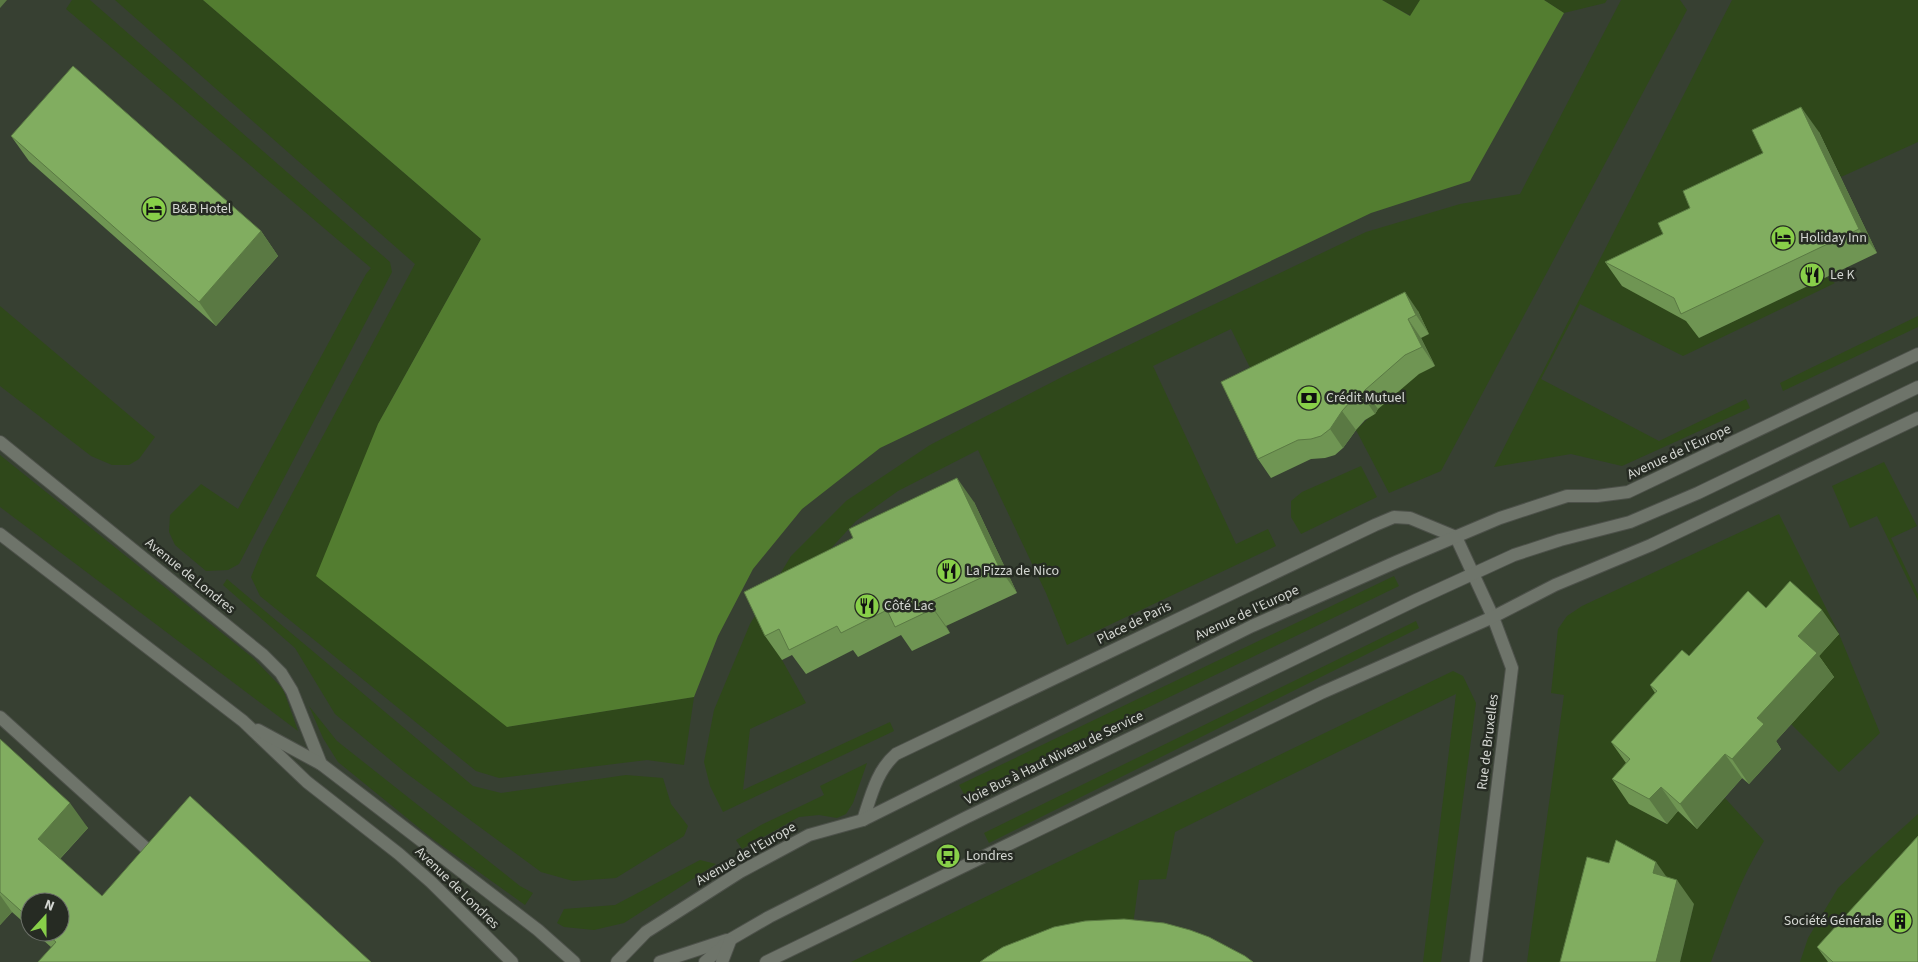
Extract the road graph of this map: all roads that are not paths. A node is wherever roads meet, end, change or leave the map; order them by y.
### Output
1 (1918, 354) edge
2 (1918, 387) edge
3 (1918, 418) edge
4 (0, 442) edge
5 (0, 534) edge
6 (1456, 537) junction
7 (1473, 574) junction
8 (1493, 617) junction
9 (0, 717) edge
10 (243, 721) junction
11 (321, 764) junction
12 (863, 820) junction
13 (150, 852) edge
14 (731, 939) junction
15 (512, 962) edge
16 (574, 962) edge
17 (617, 962) edge
18 (660, 962) edge
19 (705, 962) edge
20 (722, 962) edge
21 (766, 962) edge
22 (1476, 962) edge

1 - 6 street, Avenue de l'Europe
2 - 7 street
3 - 8 street
4 - 11 street, Avenue de Londres
5 - 10 street, Avenue de Londres
6 - 7 street, Rue de Bruxelles
6 - 12 street, Avenue de l'Europe
6 - 12 street, Place de Paris
7 - 8 street, Rue de Bruxelles
7 - 14 street, Voie Bus à Haut Niveau de Service
8 - 21 street
8 - 22 street, Rue de Bruxelles
9 - 13 street
10 - 11 street, Avenue de Londres
10 - 15 street, Avenue de Londres
11 - 16 street, Avenue de Londres
12 - 17 street, Avenue de l'Europe
14 - 18 street
14 - 19 street
14 - 20 street

